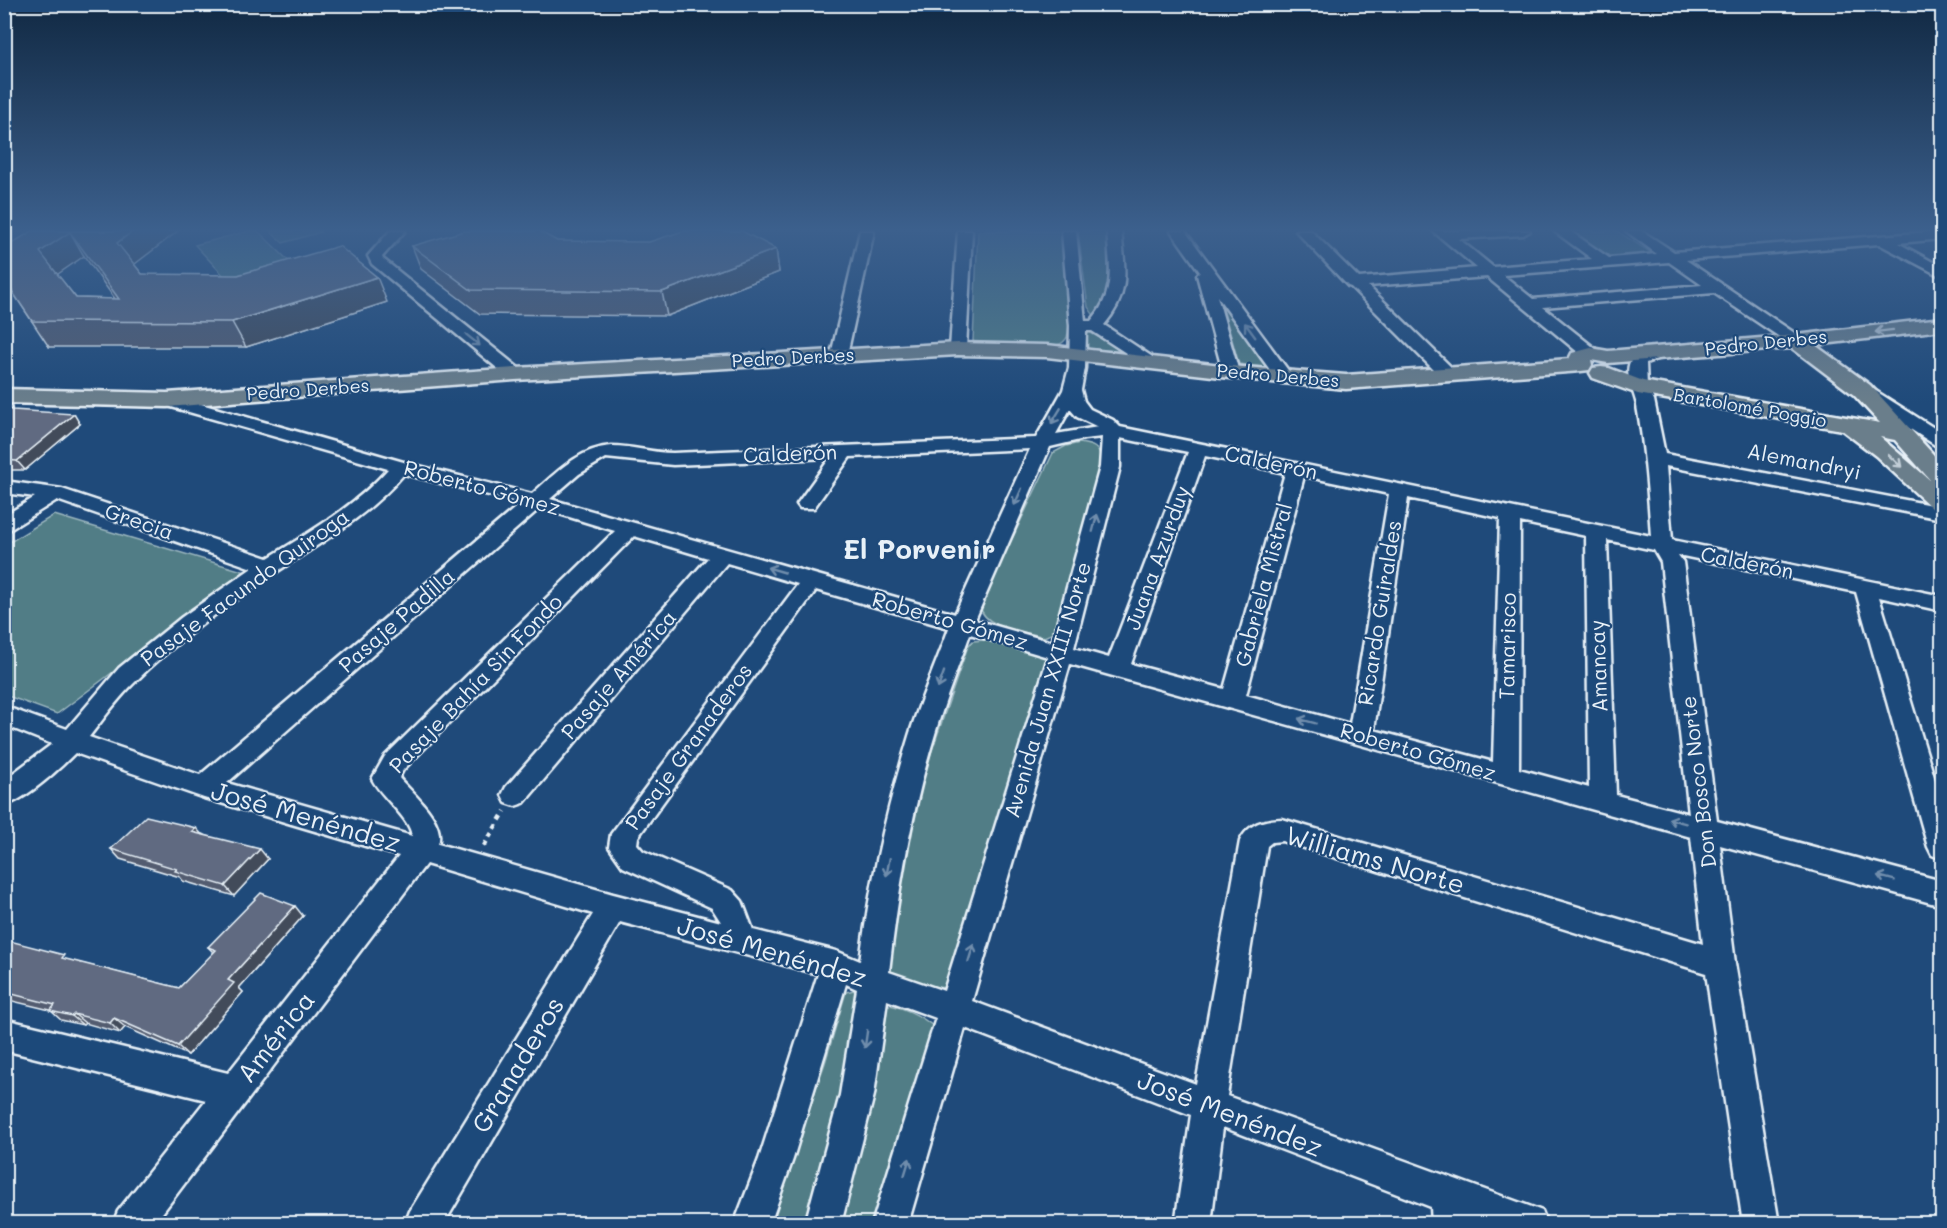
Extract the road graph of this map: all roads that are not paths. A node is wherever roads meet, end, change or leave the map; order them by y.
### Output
1 (410, 288) edge
2 (854, 288) edge
3 (962, 288) edge
4 (1079, 288) edge
5 (1118, 288) edge
6 (1207, 288) edge
7 (1219, 288) edge
8 (1359, 288) edge
9 (1511, 288) edge
10 (1711, 288) edge
11 (1715, 288) edge
12 (1530, 304) junction
13 (1942, 324) edge
14 (1086, 326) junction
15 (1796, 341) junction
16 (958, 349) junction
17 (1077, 354) junction
18 (1654, 354) junction
19 (839, 355) junction
20 (1152, 362) junction
21 (1595, 362) junction
22 (1230, 372) junction
23 (515, 374) junction
24 (1448, 374) junction
25 (1284, 377) junction
26 (1638, 387) junction
27 (1072, 390) junction
28 (1862, 390) junction
29 (4, 396) edge
30 (167, 400) junction
31 (1849, 426) junction
32 (1114, 430) junction
33 (1901, 434) junction
34 (1942, 441) edge
35 (1042, 443) junction
36 (1199, 447) junction
37 (845, 451) junction
38 (592, 456) joint
39 (1656, 458) junction
40 (400, 467) junction
41 (1296, 469) junction
42 (1942, 478) edge
43 (4, 487) edge
44 (1399, 491) junction
45 (55, 493) junction
46 (536, 501) junction
47 (807, 504) dead end
48 (1942, 504) edge
49 (1942, 513) edge
50 (1510, 515) junction
51 (4, 525) edge
52 (630, 528) junction
53 (1596, 531) junction
54 (1662, 546) junction
55 (723, 554) junction
56 (272, 567) junction
57 (812, 580) junction
58 (1865, 586) junction
59 (1942, 603) edge
60 (962, 625) junction
61 (1061, 653) junction
62 (1117, 669) junction
63 (1233, 700) junction
64 (4, 715) edge
65 (1361, 735) junction
66 (71, 741) junction
67 (1506, 776) junction
68 (204, 787) junction
69 (4, 795) edge
70 (515, 795) road end
71 (1603, 801) junction
72 (1705, 829) junction
73 (1942, 847) edge
74 (420, 850) junction
75 (1942, 893) edge
76 (613, 906) junction
77 (741, 940) junction
78 (1720, 963) junction
79 (836, 965) junction
80 (873, 981) junction
81 (954, 1009) junction
82 (4, 1034) edge
83 (234, 1091) junction
84 (1209, 1106) junction
85 (1449, 1210) edge
86 (131, 1224) edge
87 (423, 1224) edge
88 (752, 1224) edge
89 (823, 1224) edge
90 (890, 1224) edge
91 (1193, 1224) edge
92 (1529, 1224) edge
93 (1761, 1224) edge

1 -> 23 street
2 - 19 street
3 - 16 street
4 - 14 street
5 - 14 street
6 - 22 street
25 -> 7 street
8 - 24 street
9 - 12 street
10 - 12 street
11 - 15 street
12 - 21 street
13 -> 15 main road, Pedro Derbes
14 - 17 street
14 - 20 street
15 - 18 main road, Pedro Derbes
15 - 28 main road
16 - 17 main road, Pedro Derbes
16 - 19 main road, Pedro Derbes
17 - 20 main road, Pedro Derbes
17 - 27 street
18 - 21 main road, Pedro Derbes
18 - 26 street, Don Bosco Norte
19 - 23 main road, Pedro Derbes
20 - 22 main road, Pedro Derbes
21 - 24 main road, Pedro Derbes
21 - 26 main road, Bartolomé Poggio
22 - 25 main road, Pedro Derbes
23 - 30 main road, Pedro Derbes
24 - 25 main road, Pedro Derbes
26 - 31 main road, Bartolomé Poggio
26 - 39 street, Don Bosco Norte
27 - 32 street
27 -> 35 street
28 - 33 main road
28 - 34 street
29 - 30 main road, Pedro Derbes
30 - 40 street, Roberto Gómez
31 - 33 main road, Bartolomé Poggio
31 -> 48 main road
32 - 35 street, Calderón
32 - 36 street, Calderón
61 -> 32 street, Avenida Juan XXIII Norte
33 - 42 main road
35 - 37 street, Calderón
35 -> 60 street
36 - 41 street, Calderón
36 - 62 street, Juana Azurduy
37 - 38 street, Calderón
37 - 47 street
38 - 46 street, Pasaje Padilla
39 - 49 street, Alemandryi
39 - 54 street, Don Bosco Norte
40 - 46 street, Roberto Gómez
40 - 56 street, Pasaje Facundo Quiroga
41 - 44 street, Calderón
41 - 63 street, Gabriela Mistral
43 - 45 street, Grecia
44 - 50 street, Calderón
44 - 65 street, Ricardo Guiraldes
45 - 51 street
45 - 56 street, Grecia
46 - 52 street, Roberto Gómez
46 - 68 street, Pasaje Padilla
50 - 53 street, Calderón
50 - 67 street, Tamarisco
52 - 55 street, Roberto Gómez
52 - 74 street, Pasaje Bahía Sin Fondo
53 - 54 street, Calderón
53 - 71 street, Amancay
54 - 58 street, Calderón
54 - 72 street, Don Bosco Norte
57 -> 55 street, Roberto Gómez
55 - 70 street, Pasaje América
56 - 66 street, Pasaje Facundo Quiroga
57 - 60 street, Roberto Gómez
57 - 77 street, Pasaje Granaderos
58 - 59 street, Calderón
58 - 73 street
60 - 61 street, Roberto Gómez
60 -> 80 street
61 - 62 street, Roberto Gómez
81 -> 61 street, Avenida Juan XXIII Norte
62 - 63 street, Roberto Gómez
65 -> 63 street, Roberto Gómez
64 - 66 street, José Menéndez
65 - 67 street, Roberto Gómez
66 - 68 street, José Menéndez
66 - 69 street, Pasaje Facundo Quiroga
67 - 71 street, Roberto Gómez
68 - 74 street, José Menéndez
72 -> 71 street, Roberto Gómez
75 -> 72 street, Roberto Gómez
72 - 78 street, Don Bosco Norte
74 - 76 street, José Menéndez
74 - 83 street, América
76 - 77 street, José Menéndez
76 - 87 street, Granaderos
77 - 79 street, José Menéndez
78 - 84 street, Williams Norte
78 - 93 street, Don Bosco Norte
79 - 80 street, José Menéndez
79 - 88 street
80 - 81 street, José Menéndez
80 -> 89 street
81 - 84 street, José Menéndez
90 -> 81 street, Avenida Juan XXIII Norte
82 - 83 street
83 - 86 street, América
84 - 85 street, José Menéndez
84 - 91 street, Williams Norte
85 - 92 street, José Menéndez

